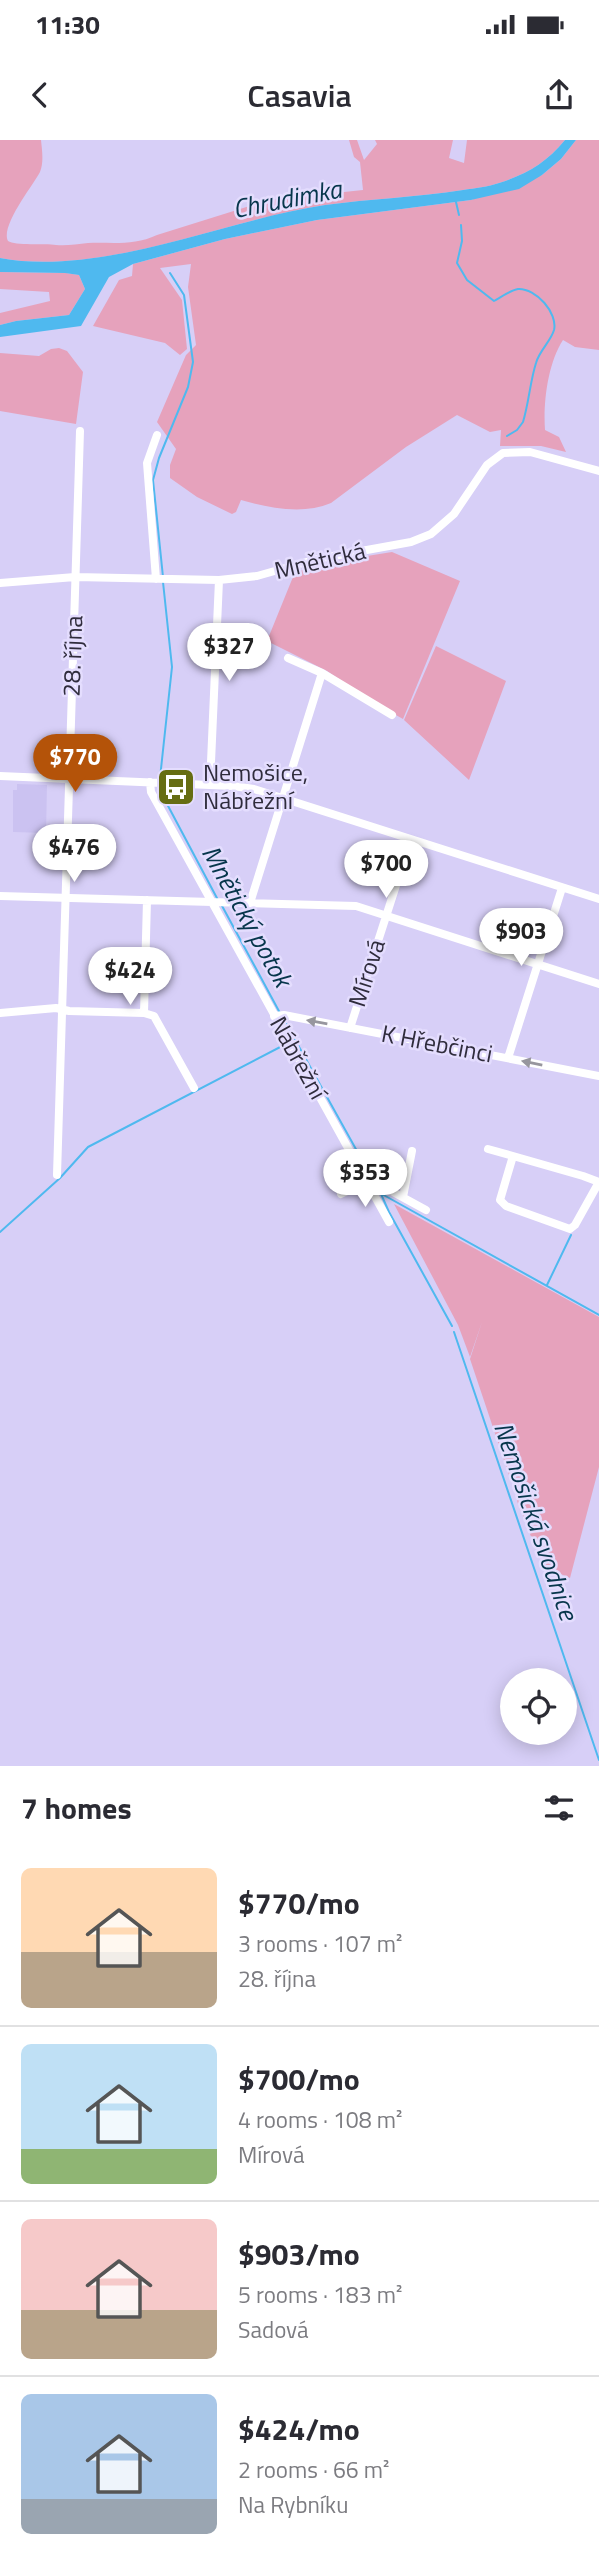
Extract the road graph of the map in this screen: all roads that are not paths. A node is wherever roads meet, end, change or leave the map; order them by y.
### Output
1 (80, 431) dead end
2 (158, 435) dead end
3 (599, 471) edge
4 (75, 577) junction
5 (156, 579) junction
6 (219, 580) junction
7 (0, 583) edge
8 (288, 658) dead end
9 (322, 673) junction
10 (392, 715) dead end
11 (0, 776) edge
12 (68, 779) junction
13 (151, 782) junction
14 (210, 785) junction
15 (282, 797) junction
16 (411, 839) junction
17 (562, 888) junction
18 (0, 896) edge
19 (64, 898) junction
20 (147, 900) junction
21 (599, 900) edge
22 (217, 902) junction
23 (250, 903) junction
24 (386, 915) junction
25 (538, 964) junction
26 (599, 984) edge
27 (61, 1009) junction
28 (0, 1013) edge
29 (144, 1013) junction
30 (279, 1015) junction
31 (350, 1028) junction
32 (508, 1058) junction
33 (599, 1076) edge
34 (194, 1088) dead end
35 (488, 1149) dead end
36 (412, 1151) dead end
37 (513, 1156) junction
38 (57, 1175) dead end
39 (366, 1181) junction
40 (599, 1182) edge
41 (341, 1194) dead end
42 (403, 1198) junction
43 (426, 1210) dead end
44 (388, 1222) dead end

1 - 4 street, 28. října
2 - 5 street
3 - 6 street, Mnětická
4 - 5 street, Mnětická
4 - 7 street, Mnětická
4 - 12 street, 28. října
5 - 6 street, Mnětická
6 - 14 street
8 - 9 street
9 - 10 street
9 - 15 street
11 - 12 street
12 - 13 street
12 - 19 street, 28. října
13 - 14 street
13 - 22 street, Nábřežní
14 - 15 street
15 - 16 street
15 - 23 street
16 - 17 street
16 - 24 street, Mírová
17 - 21 street
17 - 25 street
18 - 19 street
19 - 20 street
19 - 27 street, 28. října
20 - 22 street
20 - 29 street
22 - 23 street
22 - 30 street, Nábřežní
23 - 24 street
24 - 25 street
24 - 31 street, Mírová
25 - 26 street
25 - 32 street
27 - 28 street
27 - 29 street
27 - 38 street, 28. října
29 - 34 street
31 -> 30 street, K Hřebčinci
30 - 39 street, Nábřežní
31 - 32 street, K Hřebčinci
33 -> 32 street, K Hřebčinci
35 - 37 street
36 - 42 street
37 - 40 street
37 - 40 street
39 - 41 street
39 - 42 street
39 - 44 street, Nábřežní
42 - 43 street

